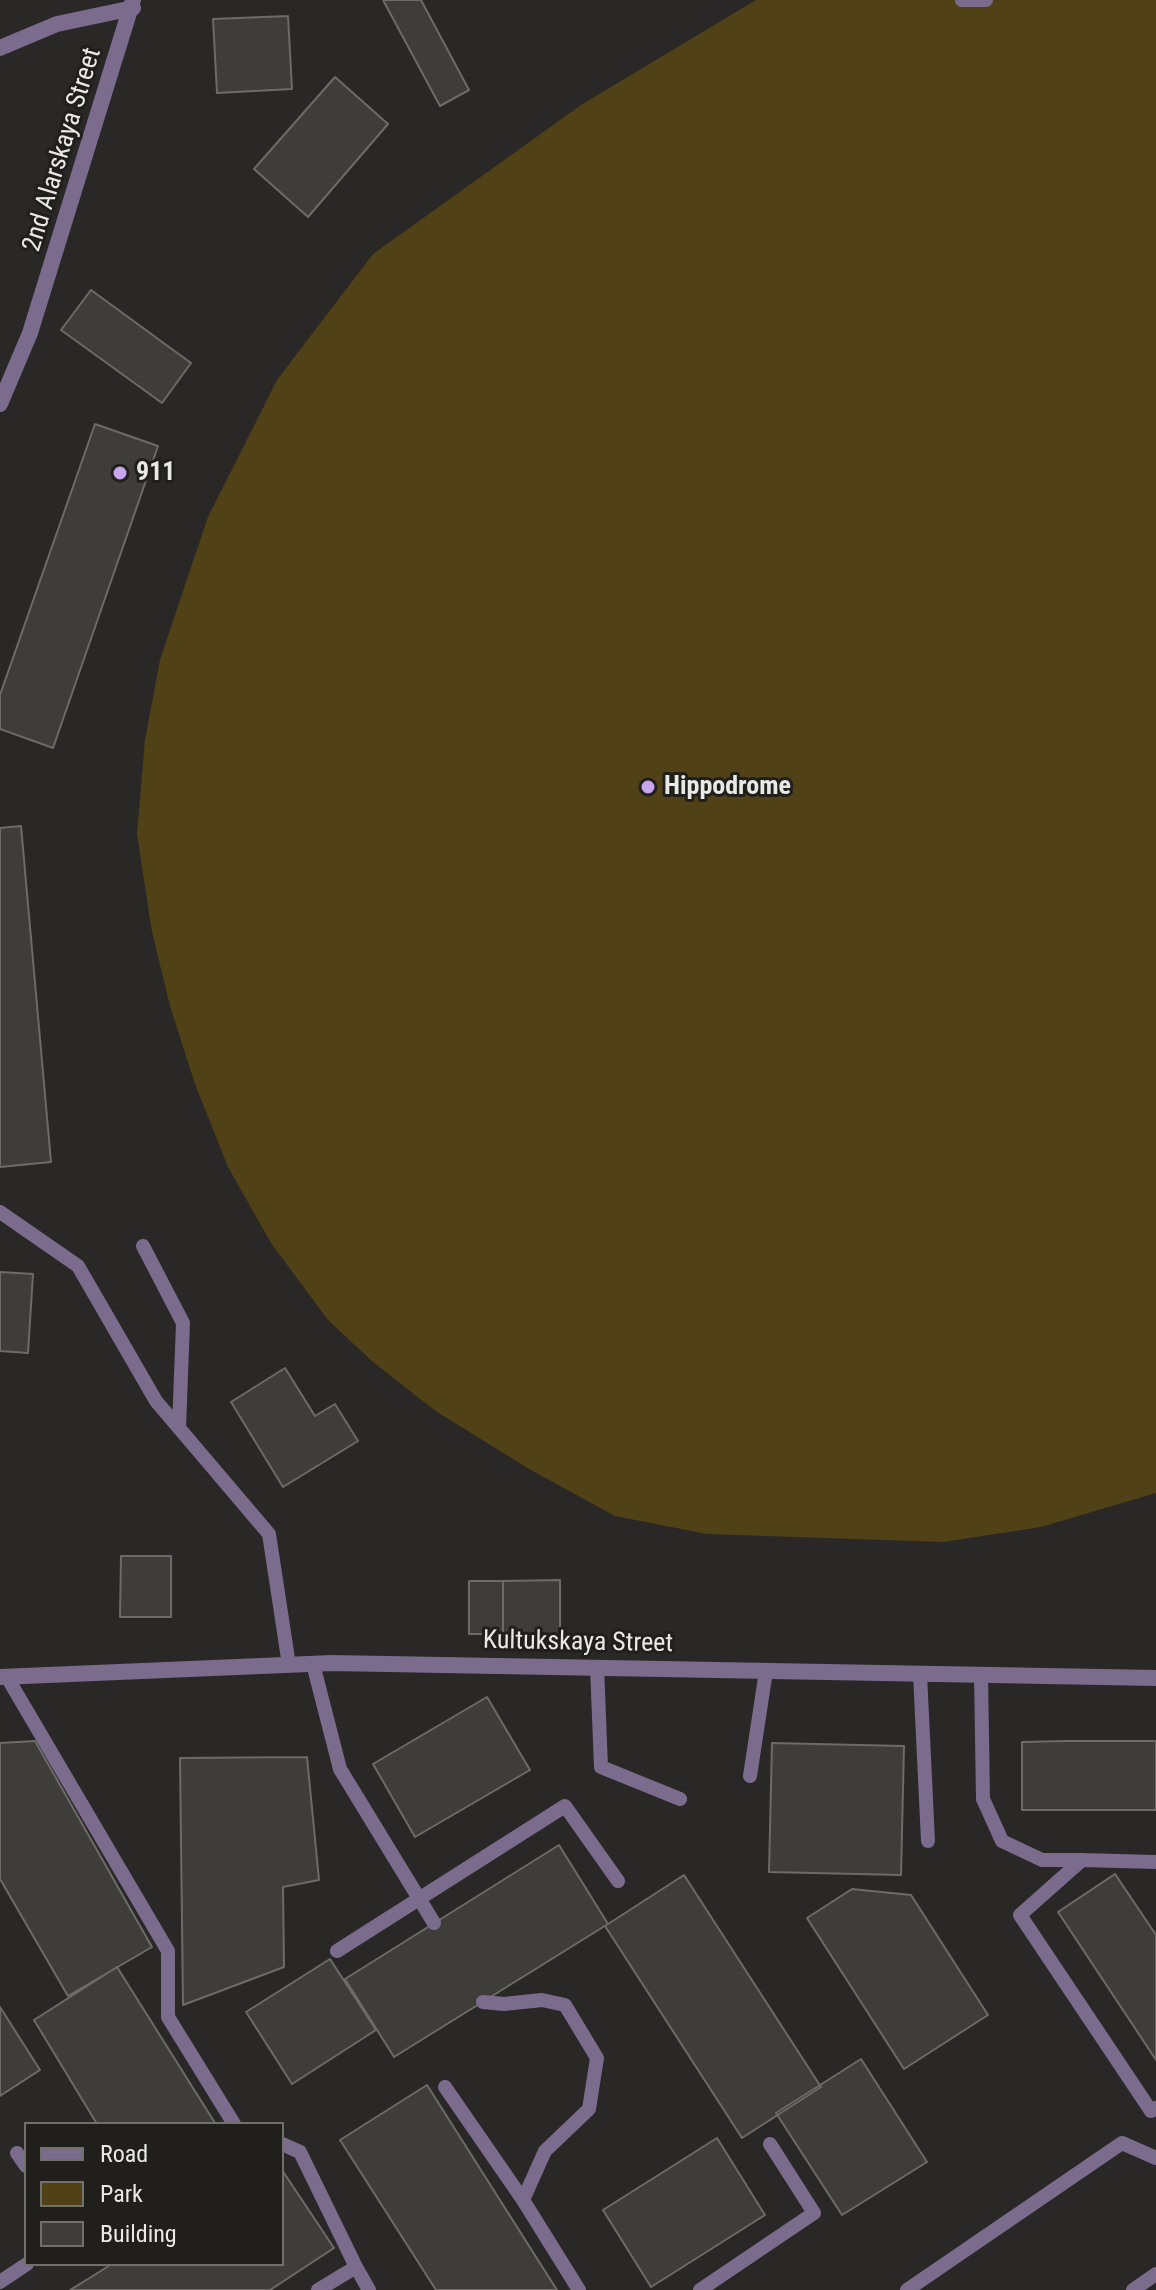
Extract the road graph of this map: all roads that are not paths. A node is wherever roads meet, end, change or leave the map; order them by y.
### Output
1 (962, 0) edge
2 (986, 0) edge
3 (133, 4) edge
4 (0, 48) edge
5 (0, 404) edge
6 (0, 1212) edge
7 (143, 1246) dead end
8 (179, 1428) junction
9 (313, 1664) junction
10 (289, 1665) junction
11 (597, 1667) junction
12 (766, 1671) junction
13 (920, 1674) junction
14 (981, 1675) junction
15 (4, 1677) edge
16 (1156, 1678) edge
17 (750, 1776) dead end
18 (680, 1799) dead end
19 (928, 1841) dead end
20 (618, 1881) dead end
21 (418, 1897) junction
22 (434, 1923) dead end
23 (337, 1951) dead end
24 (483, 2002) dead end
25 (445, 2087) dead end
26 (1156, 2108) edge
27 (233, 2122) edge
28 (770, 2144) dead end
29 (284, 2145) edge
30 (17, 2153) dead end
31 (1156, 2158) edge
32 (24, 2163) edge
33 (523, 2200) junction
34 (24, 2266) edge
35 (356, 2267) junction
36 (1156, 2274) edge
37 (0, 2282) edge
38 (318, 2290) edge
39 (369, 2290) edge
40 (579, 2290) edge
41 (700, 2290) edge
42 (907, 2290) edge
43 (1133, 2290) edge

1 - 2 lane
3 - 4 street
3 - 5 street, 2nd Alarskaya Street
6 - 8 lane
7 - 8 lane
8 - 10 lane
9 - 10 street, Kultukskaya Street
9 - 11 street, Kultukskaya Street
9 - 21 lane
10 - 15 street, Kultukskaya Street
11 - 12 street, Kultukskaya Street
11 - 18 lane
12 - 13 street, Kultukskaya Street
12 - 17 lane
13 - 14 street, Kultukskaya Street
13 - 19 lane
14 - 16 street, Kultukskaya Street
14 - 26 lane
15 - 27 lane
20 - 21 lane
21 - 22 lane
21 - 23 lane
24 - 33 lane
25 - 33 lane
28 - 41 lane
29 - 35 lane
30 - 32 lane
31 - 42 lane
33 - 40 lane
34 - 37 lane
35 - 38 lane
35 - 39 lane
36 - 43 lane

